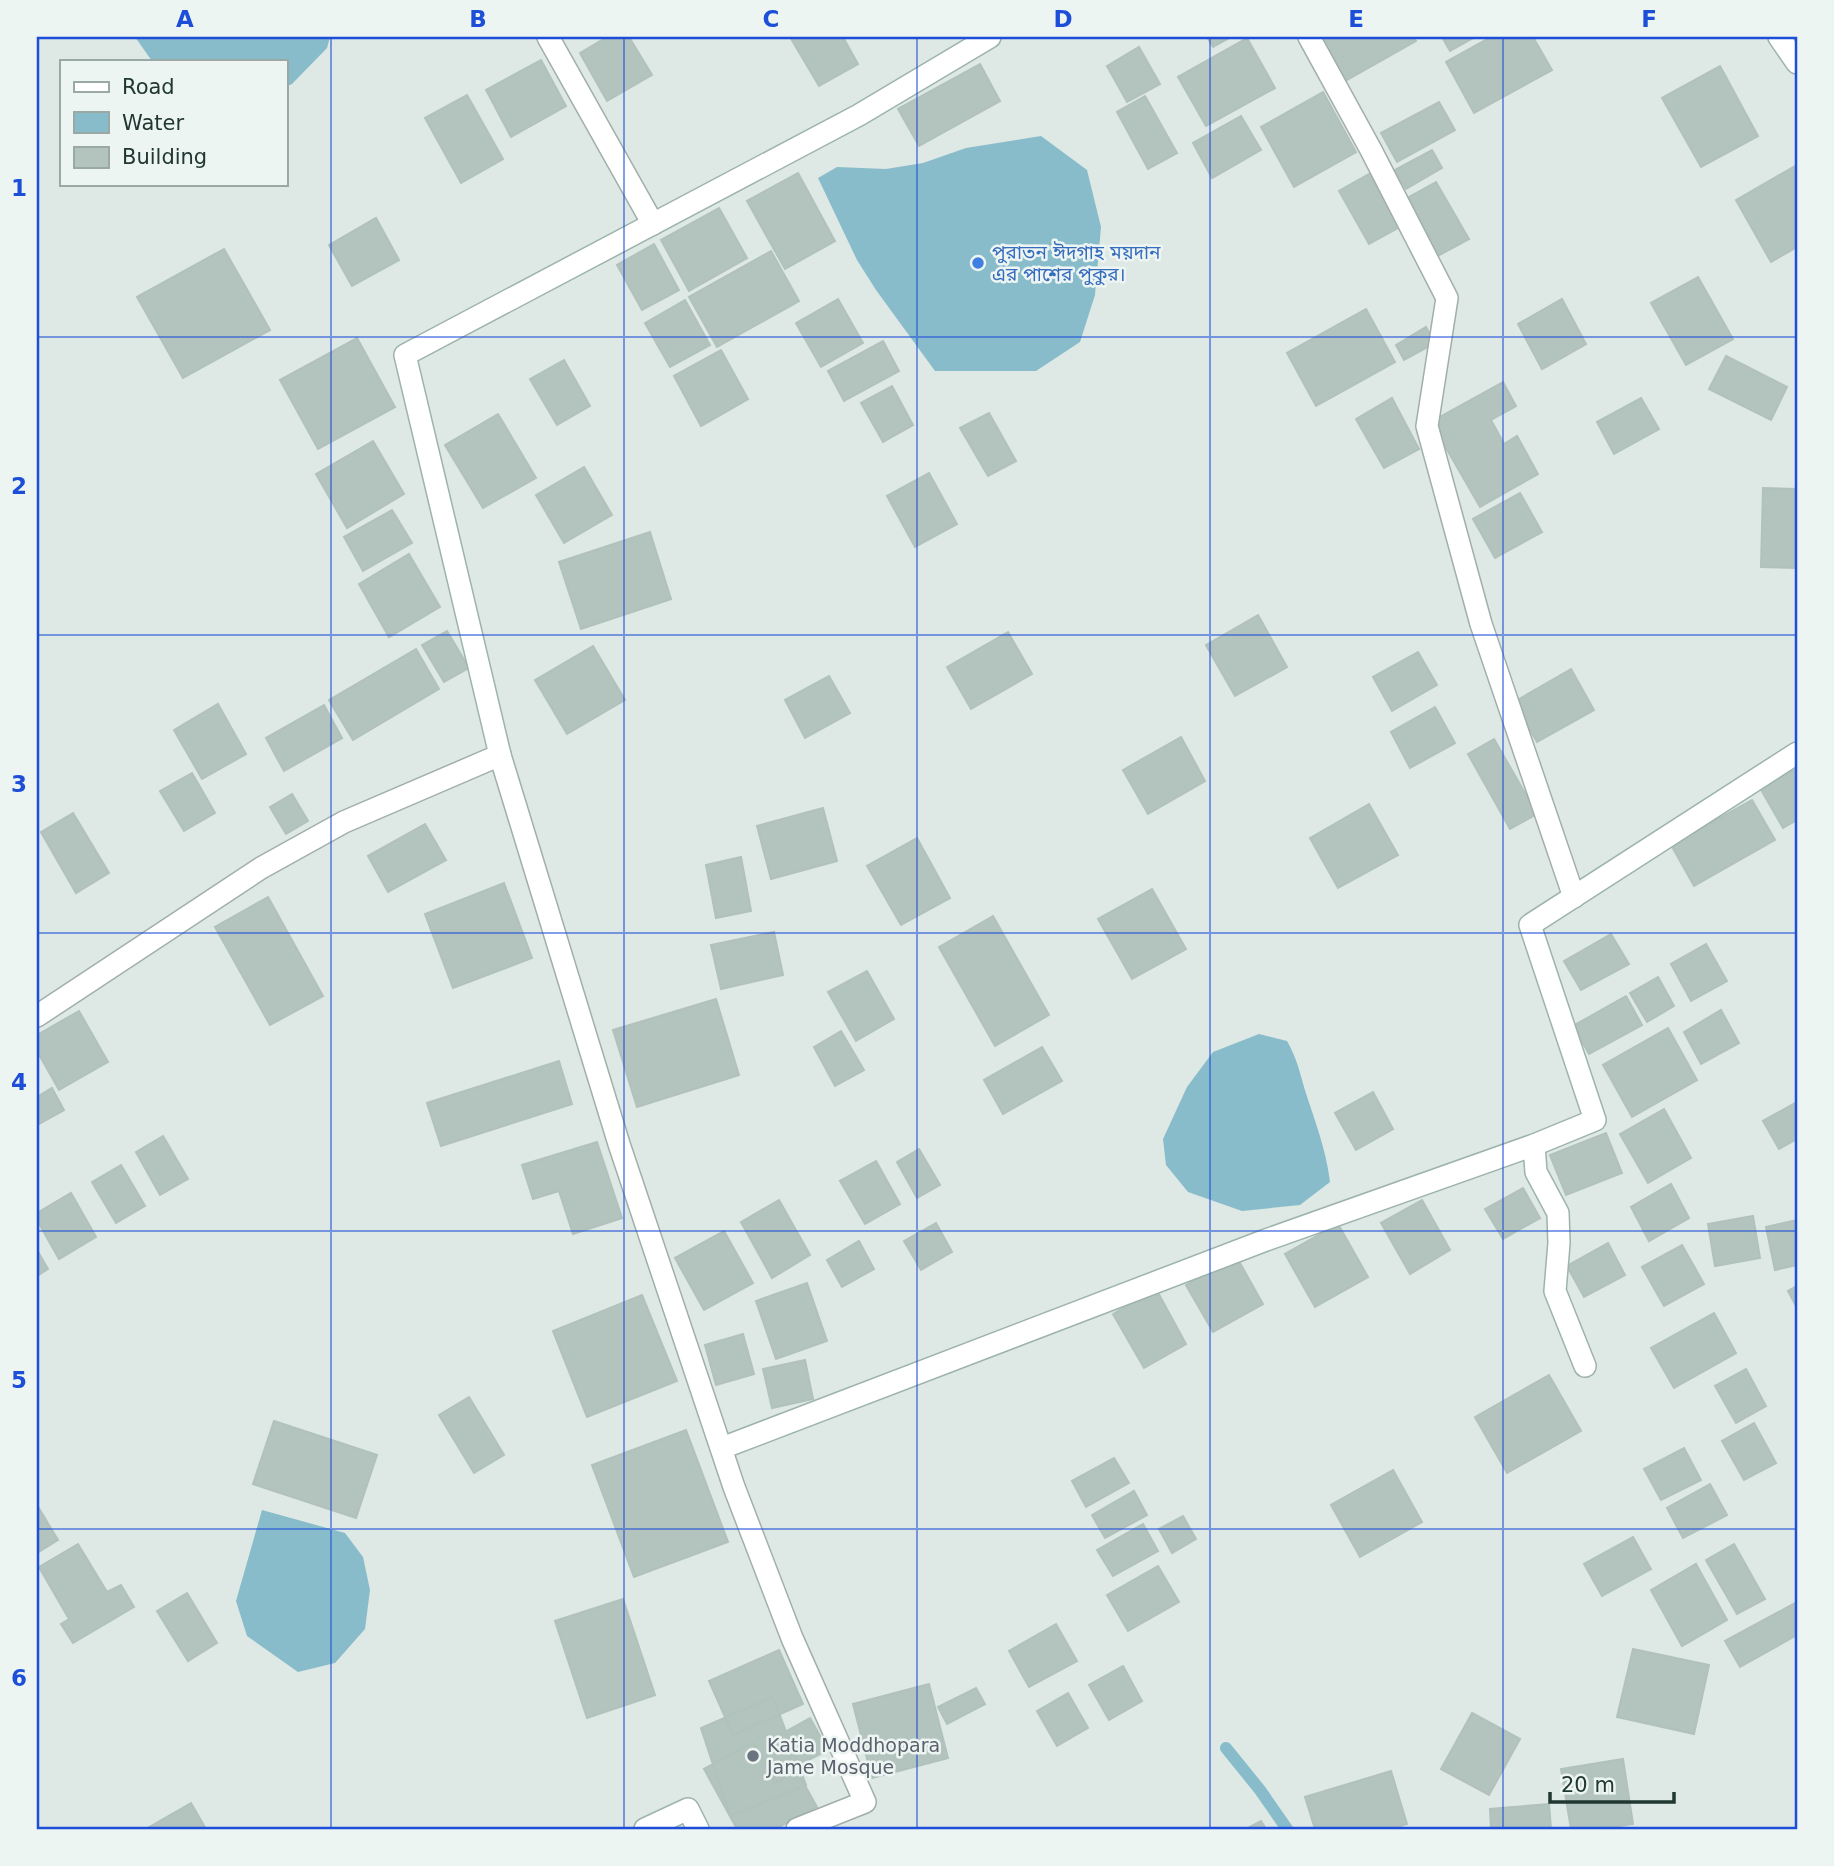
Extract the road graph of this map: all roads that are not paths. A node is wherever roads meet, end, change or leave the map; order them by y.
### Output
1 (548, 37) edge
2 (990, 37) edge
3 (1309, 37) edge
4 (1780, 37) edge
5 (1797, 62) edge
6 (653, 223) junction
7 (1797, 753) edge
8 (500, 755) junction
9 (1574, 897) junction
10 (37, 1016) edge
11 (1534, 1144) junction
12 (1585, 1366) dead end
13 (722, 1448) junction
14 (645, 1829) edge
15 (698, 1829) edge
16 (797, 1829) edge

1 - 6 street
2 - 6 street
3 - 9 street
4 - 5 street
6 - 8 street
7 - 9 street
8 - 10 street
8 - 13 street
9 - 11 street
11 - 12 street
11 - 13 street
13 - 16 street
14 - 15 street

